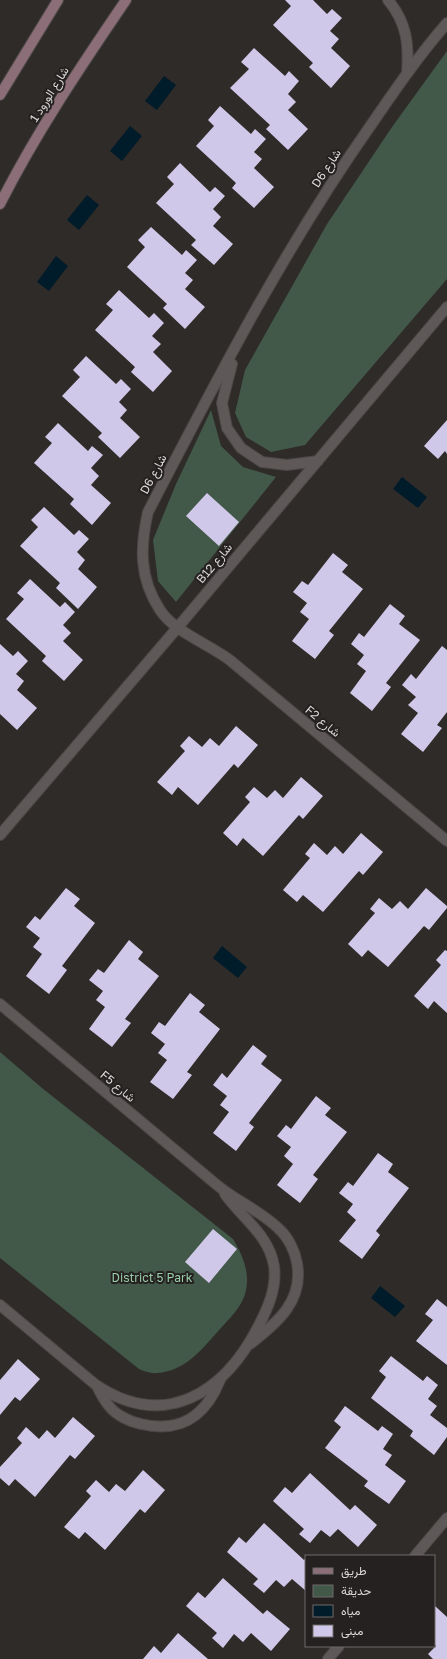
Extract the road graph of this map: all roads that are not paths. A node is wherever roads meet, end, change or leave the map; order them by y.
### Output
1 (58, 0) edge
2 (126, 0) edge
3 (388, 0) edge
4 (447, 23) edge
5 (407, 73) junction
6 (0, 95) edge
7 (0, 204) edge
8 (447, 306) edge
9 (241, 336) junction
10 (318, 461) junction
11 (178, 627) junction
12 (0, 835) edge
13 (447, 841) edge
14 (0, 1004) edge
15 (220, 1187) junction
16 (0, 1305) edge
17 (250, 1344) junction
18 (220, 1378) junction
19 (96, 1385) junction
20 (447, 1518) edge
21 (416, 1555) edge
22 (338, 1647) edge
23 (328, 1659) edge

1 - 6 street
2 - 7 street, شارع الورود 1
3 - 5 street
4 - 5 street, D6 شارع
5 - 9 street, D6 شارع
8 - 10 street, B12 شارع
9 - 10 street, D6 شارع
9 - 11 street, D6 شارع
10 - 11 street, B12 شارع
11 - 12 street, B12 شارع
11 - 13 street, F2 شارع
14 - 15 street, F5 شارع
15 - 17 street, F5 شارع
15 - 17 street, F5 شارع
16 - 19 street, F5 شارع
17 - 18 street, F5 شارع
18 - 19 street, F5 شارع
18 - 19 street, F5 شارع
20 - 21 street
22 - 23 street

